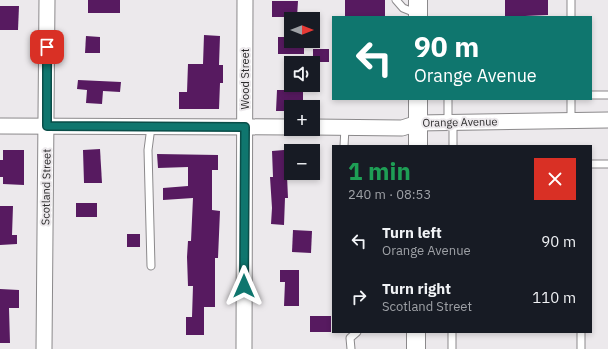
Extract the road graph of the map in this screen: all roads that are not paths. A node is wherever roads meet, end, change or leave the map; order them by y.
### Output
1 (47, 0) edge
2 (245, 0) edge
3 (396, 0) edge
4 (571, 0) edge
5 (418, 10) edge
6 (571, 16) edge
7 (592, 94) edge
8 (608, 94) edge
9 (418, 100) edge
10 (448, 100) edge
11 (571, 100) edge
12 (608, 120) edge
13 (571, 121) junction
14 (451, 122) junction
15 (418, 123) junction
16 (0, 126) edge
17 (47, 126) junction
18 (151, 127) junction
19 (245, 127) junction
20 (284, 127) edge
21 (320, 128) edge
22 (345, 128) junction
23 (344, 145) edge
24 (418, 145) edge
25 (454, 145) edge
26 (592, 164) edge
27 (608, 164) edge
28 (151, 266) dead end
29 (356, 333) edge
30 (416, 333) edge
31 (452, 333) edge
32 (581, 333) edge
33 (44, 349) edge
34 (244, 349) edge
35 (351, 349) edge
36 (416, 349) edge
37 (452, 349) edge
38 (581, 349) edge

1 - 17 street, Scotland Street
2 - 19 street, Wood Street
3 - 5 lane
4 - 6 lane
7 - 8 lane
9 - 15 street
10 - 14 lane
11 - 13 lane
12 - 13 street, Orange Avenue
13 - 14 street, Orange Avenue
14 - 15 street, Orange Avenue
14 - 25 lane
15 - 22 street, Orange Avenue
15 - 24 street
16 - 17 street
17 - 18 street
17 - 33 street, Scotland Street
18 - 19 street
18 - 28 lane
19 - 20 street
19 - 34 street, Wood Street
21 - 22 street, Orange Avenue
22 - 23 lane
26 - 27 lane
29 - 35 lane
30 - 36 street
31 - 37 lane
32 - 38 lane

